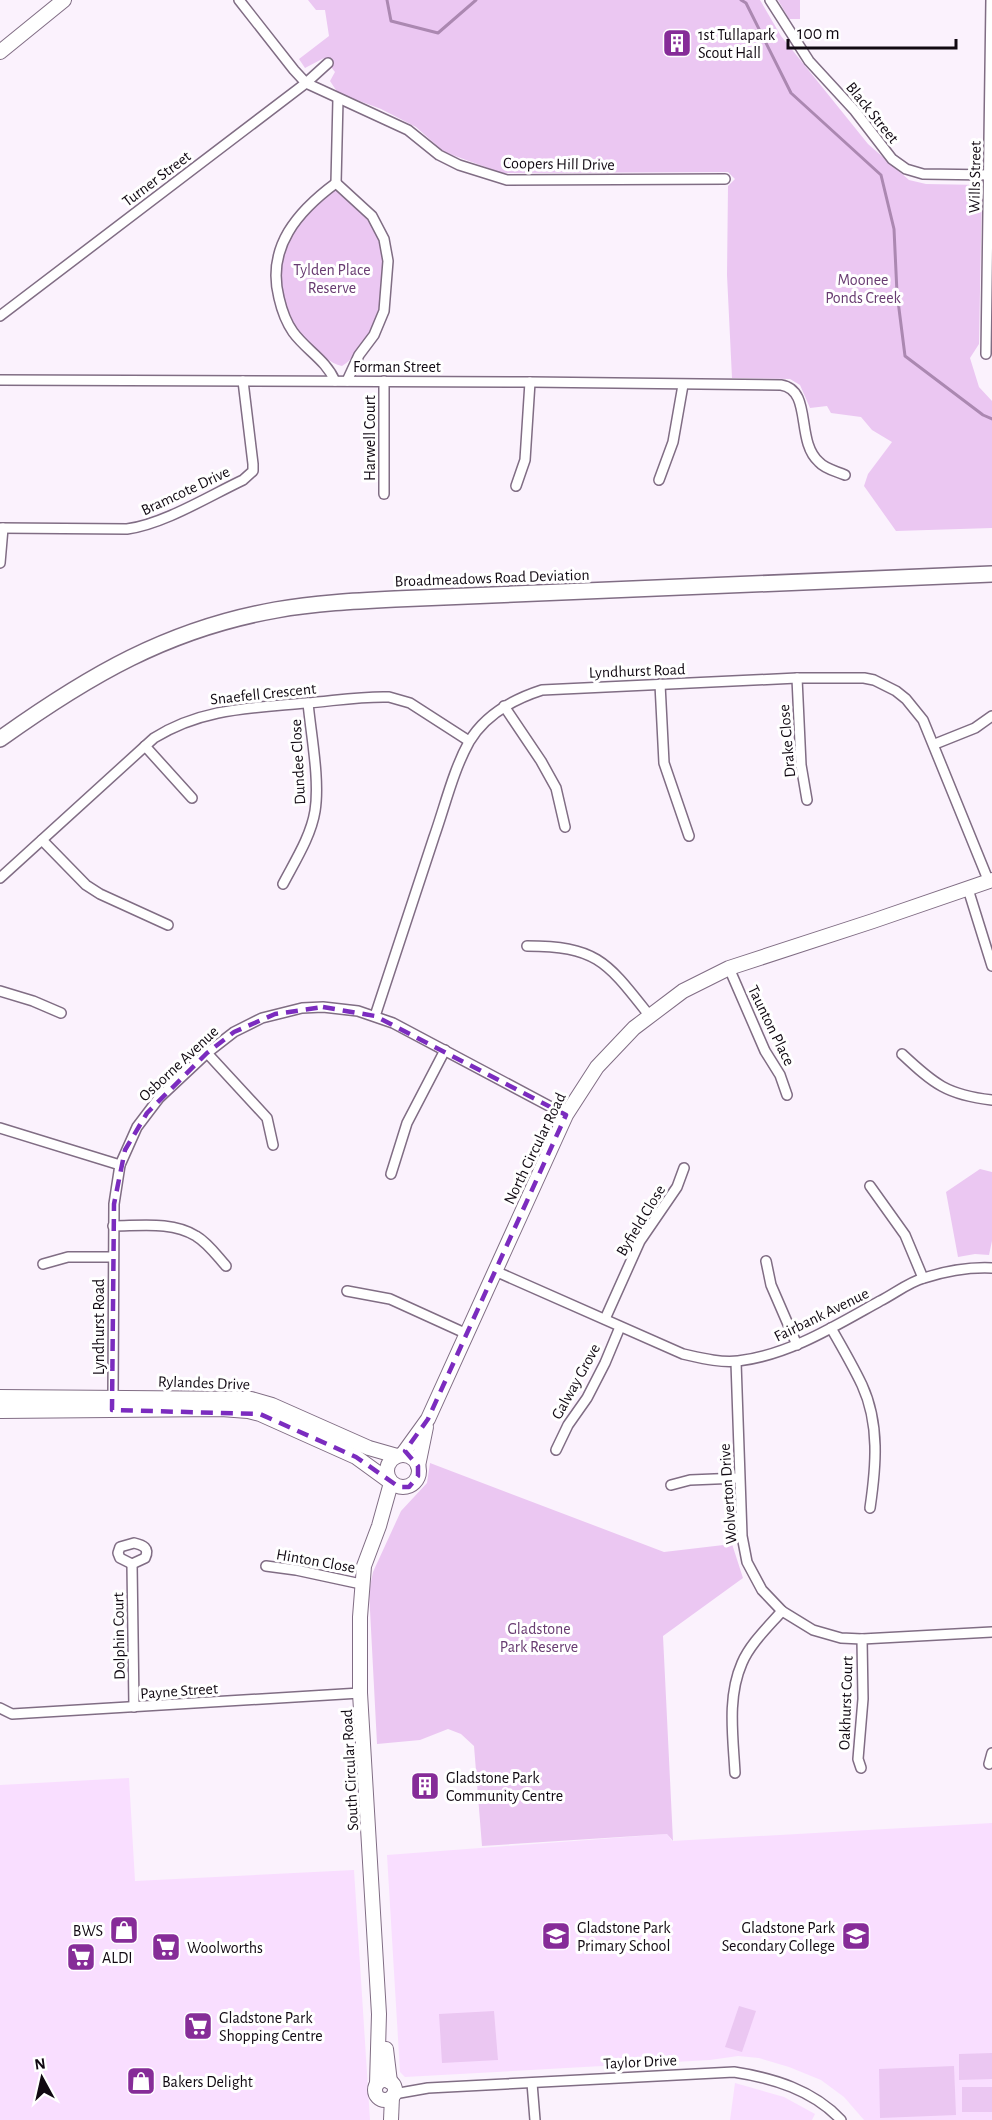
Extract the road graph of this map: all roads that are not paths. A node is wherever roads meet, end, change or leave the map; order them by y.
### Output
1 (64, 0) edge
2 (239, 0) edge
3 (770, 0) edge
4 (991, 0) edge
5 (0, 52) edge
6 (328, 63) dead end
7 (306, 83) junction
8 (338, 99) junction
9 (990, 175) edge
10 (725, 179) dead end
11 (336, 183) junction
12 (0, 316) edge
13 (986, 354) dead end
14 (0, 380) edge
15 (243, 381) junction
16 (335, 381) junction
17 (347, 381) junction
18 (384, 381) junction
19 (530, 382) junction
20 (683, 385) junction
21 (845, 475) dead end
22 (659, 480) dead end
23 (516, 486) dead end
24 (384, 495) dead end
25 (2, 528) edge
26 (0, 563) edge
27 (992, 574) edge
28 (797, 678) junction
29 (660, 684) junction
30 (308, 703) junction
31 (504, 706) junction
32 (992, 716) edge
33 (21, 724) junction
34 (0, 734) edge
35 (0, 739) edge
36 (470, 741) junction
37 (934, 744) junction
38 (145, 746) junction
39 (192, 798) dead end
40 (807, 800) dead end
41 (565, 827) dead end
42 (689, 836) dead end
43 (42, 840) junction
44 (0, 878) edge
45 (991, 881) edge
46 (283, 884) dead end
47 (968, 889) junction
48 (168, 925) dead end
49 (527, 946) dead end
50 (992, 966) edge
51 (729, 968) junction
52 (0, 991) edge
53 (61, 1013) dead end
54 (649, 1015) junction
55 (375, 1016) junction
56 (445, 1050) junction
57 (207, 1053) junction
58 (902, 1054) dead end
59 (787, 1095) dead end
60 (992, 1101) edge
61 (566, 1115) junction
62 (0, 1128) edge
63 (273, 1145) dead end
64 (120, 1166) junction
65 (684, 1168) dead end
66 (391, 1174) dead end
67 (870, 1186) dead end
68 (113, 1226) junction
69 (113, 1257) junction
70 (766, 1261) dead end
71 (43, 1264) dead end
72 (226, 1266) dead end
73 (992, 1268) edge
74 (495, 1271) junction
75 (922, 1278) junction
76 (347, 1291) dead end
77 (605, 1319) junction
78 (620, 1327) junction
79 (831, 1328) junction
80 (466, 1334) junction
81 (797, 1345) junction
82 (736, 1362) junction
83 (0, 1397) edge
84 (113, 1403) junction
85 (0, 1411) edge
86 (288, 1419) junction
87 (428, 1419) junction
88 (556, 1450) dead end
89 (399, 1456) junction
90 (418, 1466) junction
91 (739, 1478) junction
92 (394, 1484) junction
93 (671, 1485) dead end
94 (870, 1508) dead end
95 (132, 1564) dead end
96 (266, 1566) dead end
97 (361, 1584) junction
98 (782, 1611) junction
99 (992, 1632) edge
100 (862, 1639) junction
101 (360, 1693) junction
102 (134, 1707) junction
103 (0, 1708) edge
104 (992, 1753) edge
105 (989, 1764) dead end
106 (861, 1768) dead end
107 (735, 1773) dead end
108 (532, 2082) junction
109 (388, 2090) junction
110 (382, 2120) edge
111 (391, 2120) edge
112 (535, 2120) edge
113 (841, 2120) edge

1 - 5 street
2 - 7 street, Coopers Hill Drive
3 - 9 street, Black Street
4 - 9 street, Wills Street
6 - 7 street, Turner Street
7 - 8 street, Coopers Hill Drive
7 - 12 street, Turner Street
8 - 10 street, Coopers Hill Drive
8 - 11 street
9 - 13 street, Wills Street
11 - 16 street
11 - 17 street
14 - 15 street, Forman Street
15 - 16 street, Forman Street
15 - 25 street, Bramcote Drive
16 - 17 street, Forman Street
17 - 18 street, Forman Street
18 - 19 street, Forman Street
18 - 24 street, Harwell Court
19 - 20 street, Forman Street
19 - 23 street
20 - 21 street, Forman Street
20 - 22 street
25 - 26 street
27 - 33 main road, Broadmeadows Road Deviation
28 - 29 street, Lyndhurst Road
28 - 37 street, Lyndhurst Road
28 - 40 street, Drake Close
29 - 31 street, Lyndhurst Road
29 - 42 street
30 - 36 street, Snaefell Crescent
30 - 38 street, Snaefell Crescent
30 - 46 street, Dundee Close
31 - 36 street, Lyndhurst Road
31 - 41 street
32 - 37 street
33 - 34 main road, Broadmeadows Road Deviation
33 - 35 main road, Broadmeadows Road Deviation
36 - 55 street, Lyndhurst Road
37 - 45 street, Lyndhurst Road
38 - 39 street
38 - 43 street, Snaefell Crescent
43 - 44 street, Snaefell Crescent
43 - 48 street
45 - 47 street, North Circular Road
47 - 50 street
47 - 51 street, North Circular Road
49 - 54 street
51 - 54 street, North Circular Road
51 - 59 street, Taunton Place
52 - 53 street
54 - 61 street, North Circular Road
55 - 56 street, Osborne Avenue
55 - 57 street, Osborne Avenue
56 - 61 street, Osborne Avenue
56 - 66 street
57 - 63 street
57 - 64 street, Osborne Avenue
58 - 60 street
61 - 74 street, North Circular Road
62 - 64 street
64 - 68 street, Osborne Avenue
65 - 77 street, Byfield Close
67 - 75 street
68 - 69 street, Osborne Avenue
68 - 72 street
69 - 71 street
69 - 84 street, Lyndhurst Road
70 - 81 street
73 - 75 street, Fairbank Avenue
74 - 77 street, Fairbank Avenue
74 - 80 street, North Circular Road
75 - 79 street, Fairbank Avenue
76 - 80 street
77 - 78 street, Fairbank Avenue
78 - 82 street, Fairbank Avenue
78 - 88 street, Galway Grove
79 - 81 street, Fairbank Avenue
79 - 94 street
80 - 87 street, North Circular Road
81 - 82 street, Fairbank Avenue
82 - 91 street, Wolverton Drive
83 - 84 street, Rylandes Drive
84 - 85 street, Rylandes Drive
84 - 86 street, Rylandes Drive
86 - 89 street, Rylandes Drive
86 - 92 street, Rylandes Drive
87 - 89 street, North Circular Road
87 - 90 street, North Circular Road
89 - 90 street
89 - 92 street
90 - 92 street
91 - 93 street
91 - 98 street, Wolverton Drive
92 - 97 street, South Circular Road
95 - 102 street, Dolphin Court
96 - 97 street, Hinton Close
97 - 101 street, South Circular Road
98 - 100 street, Wolverton Drive
98 - 107 street
99 - 100 street, Wolverton Drive
100 - 106 street, Oakhurst Court
101 - 102 street, Payne Street
101 - 109 street, South Circular Road
102 - 103 street, Payne Street
104 - 105 street
108 - 109 street, Taylor Drive
108 - 112 street
108 - 113 street, Taylor Drive
109 - 110 street, South Circular Road
109 - 111 street, South Circular Road

